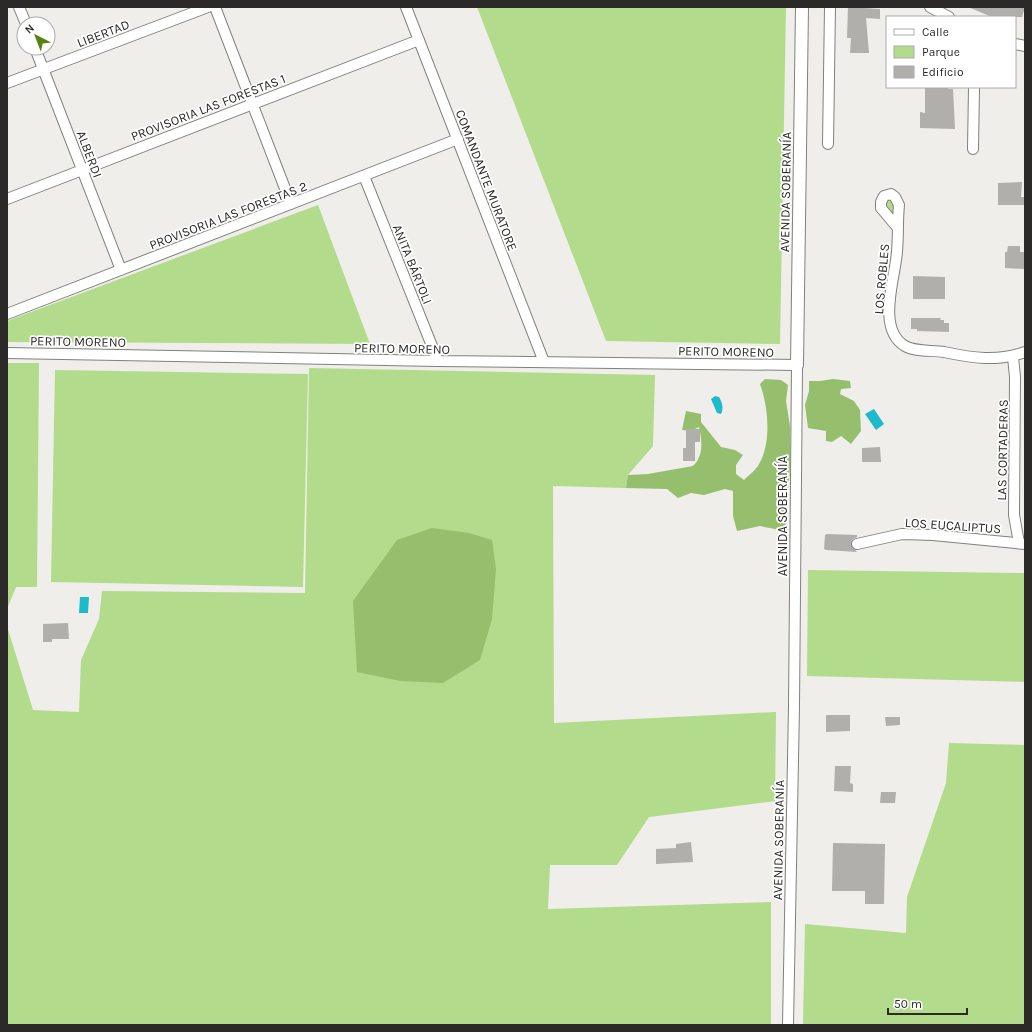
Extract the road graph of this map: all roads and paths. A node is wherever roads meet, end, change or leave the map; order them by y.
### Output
1 (208, 7) edge
2 (215, 7) edge
3 (406, 7) edge
4 (830, 7) edge
5 (930, 7) edge
6 (802, 8) edge
7 (947, 16) edge
8 (419, 40) junction
9 (38, 56) edge
10 (43, 70) junction
11 (7, 83) edge
12 (974, 88) edge
13 (252, 104) junction
14 (458, 139) junction
15 (828, 144) dead end
16 (973, 149) dead end
17 (82, 170) junction
18 (364, 176) junction
19 (7, 198) edge
20 (291, 204) junction
21 (897, 227) dead end
22 (121, 270) junction
23 (7, 314) edge
24 (1025, 352) edge
25 (7, 353) edge
26 (1013, 357) junction
27 (438, 361) junction
28 (544, 362) junction
29 (797, 365) junction
30 (1022, 543) edge
31 (857, 544) dead end
32 (788, 1025) edge

1 - 10 street, LIBERTAD
2 - 13 street
3 - 8 street, COMANDANTE MURATORE
4 - 15 street
5 - 7 street
6 - 29 street, AVENIDA SOBERANÍA
8 - 13 street, PROVISORIA LAS FORESTAS 1
8 - 14 street, COMANDANTE MURATORE
9 - 10 street, ALBERDI
10 - 11 street, LIBERTAD
10 - 17 street, ALBERDI
12 - 16 street
13 - 17 street, PROVISORIA LAS FORESTAS 1
13 - 20 street
14 - 18 street, PROVISORIA LAS FORESTAS 2
14 - 28 street, COMANDANTE MURATORE
17 - 19 street, PROVISORIA LAS FORESTAS 1
17 - 22 street, ALBERDI
18 - 20 street, PROVISORIA LAS FORESTAS 2
18 - 27 street, ANITA BÁRTOLI
20 - 22 street, PROVISORIA LAS FORESTAS 2
21 - 26 street, LOS ROBLES
22 - 23 street, PROVISORIA LAS FORESTAS 2
24 - 26 street
25 - 27 street, PERITO MORENO
26 - 30 street, LAS CORTADERAS
27 - 28 street, PERITO MORENO
28 - 29 street, PERITO MORENO
29 - 32 street, AVENIDA SOBERANÍA
30 - 31 street, LOS EUCALIPTUS

